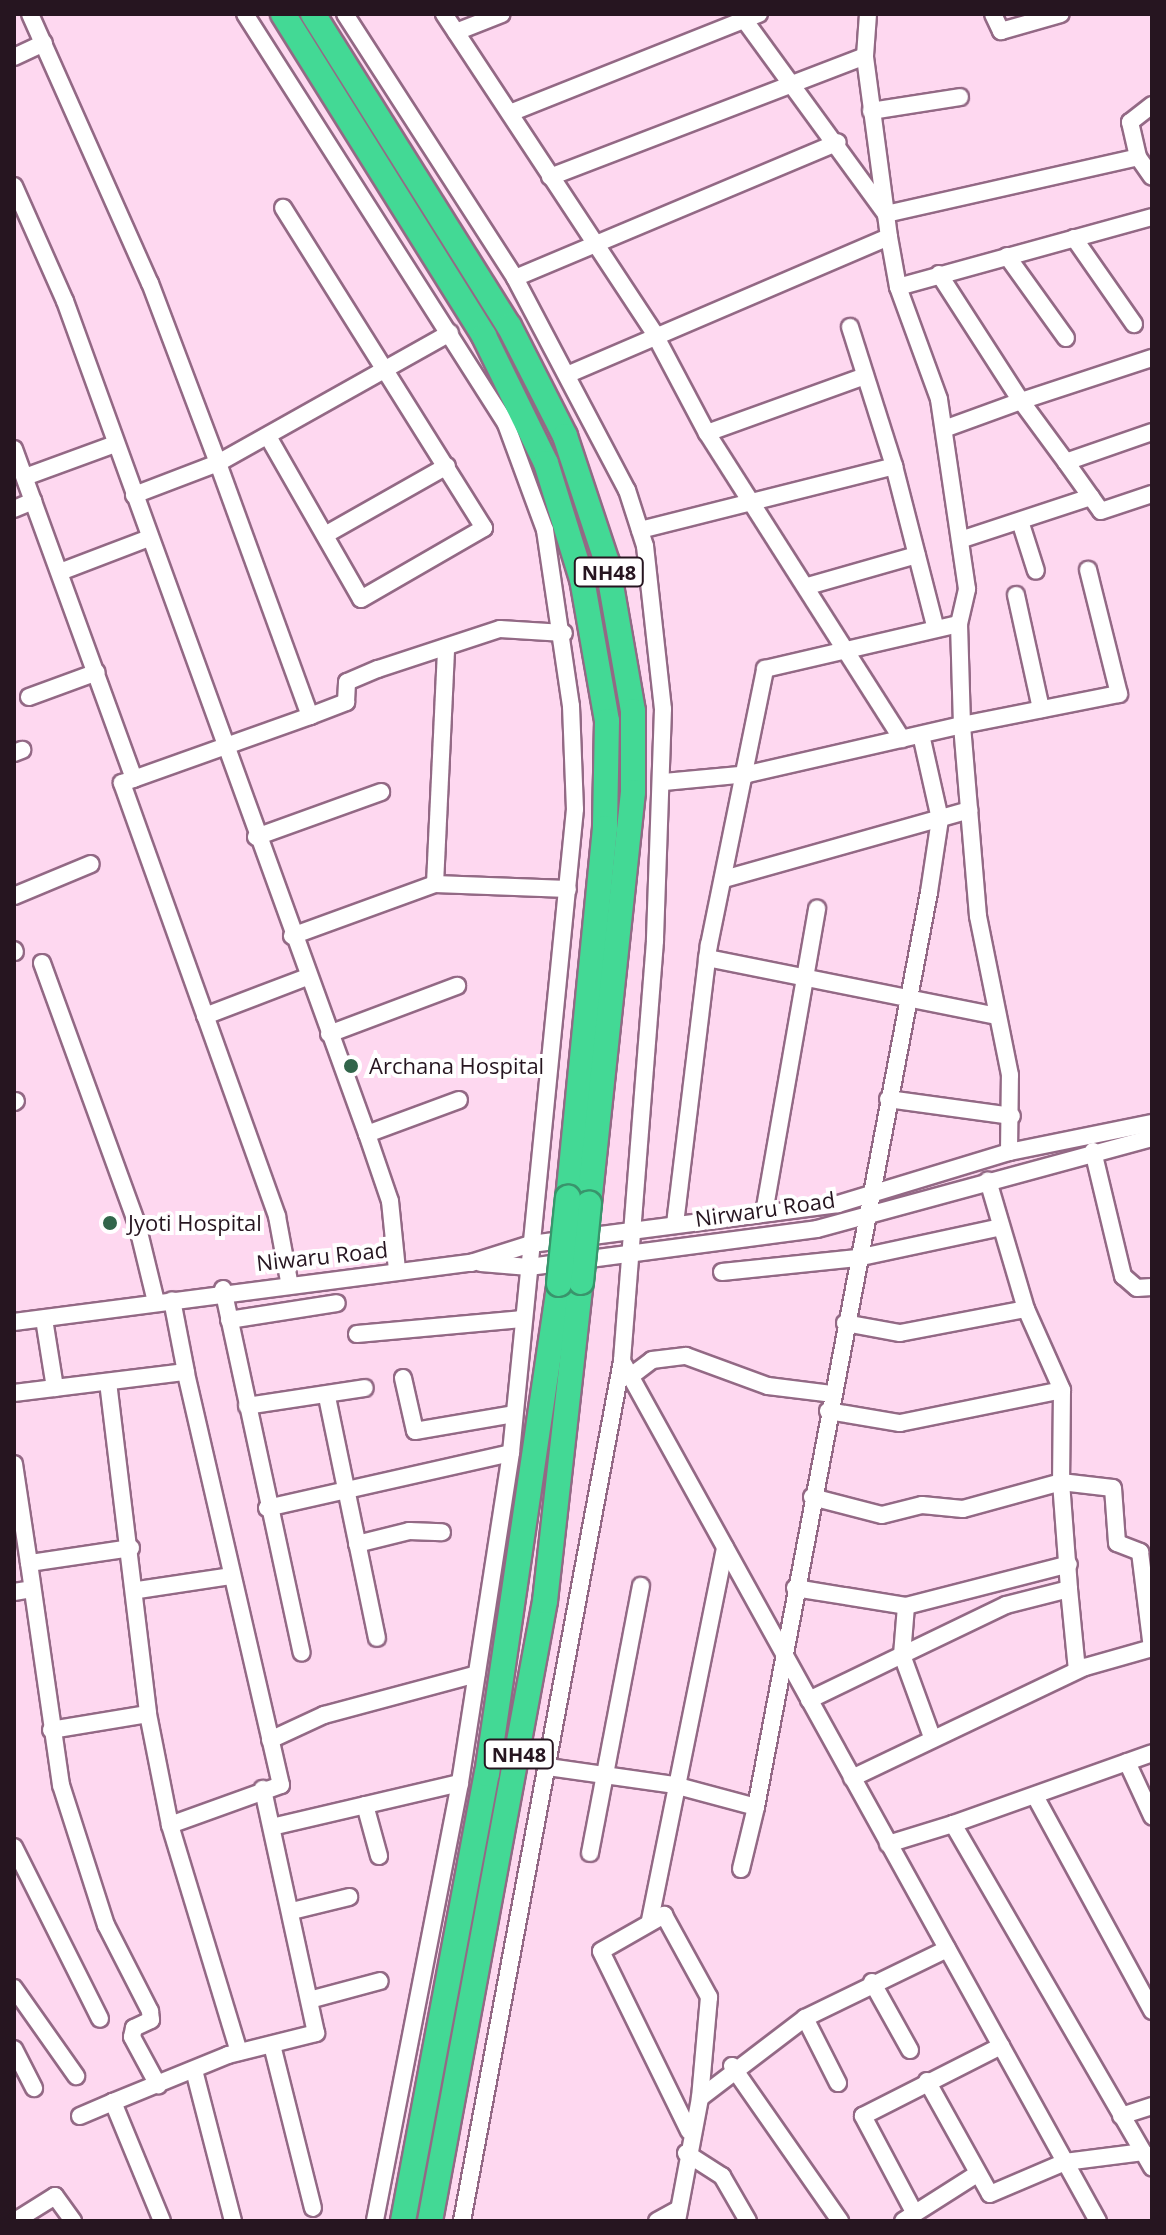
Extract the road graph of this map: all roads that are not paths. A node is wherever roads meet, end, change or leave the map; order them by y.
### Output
1 (30, 14) edge
2 (245, 14) edge
3 (283, 14) edge
4 (313, 14) edge
5 (345, 14) edge
6 (444, 14) edge
7 (502, 14) edge
8 (868, 14) edge
9 (993, 14) edge
10 (1061, 14) edge
11 (747, 16) edge
12 (456, 32) junction
13 (44, 43) junction
14 (865, 56) junction
15 (14, 57) edge
16 (793, 83) junction
17 (960, 97) dead end
18 (1152, 105) edge
19 (871, 111) junction
20 (510, 113) junction
21 (838, 142) junction
22 (1138, 157) junction
23 (550, 177) junction
24 (1152, 177) edge
25 (14, 186) edge
26 (283, 208) dead end
27 (886, 214) junction
28 (1152, 217) edge
29 (889, 237) junction
30 (1074, 238) junction
31 (593, 245) junction
32 (1007, 256) junction
33 (939, 274) junction
34 (515, 278) junction
35 (898, 287) junction
36 (1134, 324) dead end
37 (850, 327) dead end
38 (450, 333) junction
39 (654, 333) junction
40 (1066, 338) dead end
41 (1152, 358) edge
42 (385, 372) junction
43 (569, 374) junction
44 (865, 376) junction
45 (1021, 401) junction
46 (944, 429) junction
47 (1152, 432) edge
48 (707, 433) junction
49 (270, 440) junction
50 (115, 444) junction
51 (14, 449) edge
52 (1066, 462) junction
53 (218, 463) junction
54 (447, 466) junction
55 (894, 466) junction
56 (25, 477) junction
57 (1152, 494) edge
58 (134, 495) junction
59 (1091, 497) junction
60 (33, 501) junction
61 (755, 505) junction
62 (14, 509) edge
63 (1020, 521) junction
64 (640, 530) junction
65 (325, 535) junction
66 (149, 538) junction
67 (960, 540) junction
68 (917, 555) junction
69 (1088, 570) dead end
70 (1036, 571) dead end
71 (60, 572) junction
72 (808, 586) junction
73 (1016, 595) dead end
74 (959, 624) junction
75 (936, 629) junction
76 (564, 633) junction
77 (446, 647) junction
78 (850, 649) junction
79 (97, 672) junction
80 (29, 697) dead end
81 (1041, 709) junction
82 (310, 716) junction
83 (962, 725) junction
84 (921, 735) junction
85 (902, 739) junction
86 (224, 748) junction
87 (748, 774) junction
88 (134, 779) junction
89 (664, 782) junction
90 (381, 792) dead end
91 (969, 810) junction
92 (940, 819) junction
93 (256, 837) junction
94 (91, 864) dead end
95 (724, 879) junction
96 (435, 884) junction
97 (568, 889) junction
98 (14, 895) edge
99 (817, 909) dead end
100 (292, 936) junction
101 (707, 958) junction
102 (42, 963) dead end
103 (307, 977) junction
104 (804, 981) junction
105 (457, 986) dead end
106 (908, 1000) junction
107 (205, 1016) junction
108 (997, 1016) junction
109 (329, 1034) junction
110 (888, 1099) junction
111 (459, 1100) dead end
112 (1012, 1116) junction
113 (1152, 1123) edge
114 (367, 1134) junction
115 (1152, 1138) edge
116 (1093, 1151) junction
117 (1009, 1152) junction
118 (988, 1181) junction
119 (869, 1198) junction
120 (579, 1200) junction
121 (764, 1213) junction
122 (864, 1215) junction
123 (675, 1224) junction
124 (1001, 1227) junction
125 (633, 1230) junction
126 (531, 1244) junction
127 (631, 1249) junction
128 (857, 1258) junction
129 (471, 1263) junction
130 (529, 1267) junction
131 (397, 1270) junction
132 (722, 1272) dead end
133 (289, 1281) junction
134 (570, 1283) junction
135 (1152, 1287) edge
136 (223, 1289) junction
137 (164, 1301) junction
138 (337, 1303) dead end
139 (1026, 1309) junction
140 (44, 1319) junction
141 (523, 1319) junction
142 (14, 1320) edge
143 (229, 1320) junction
144 (845, 1323) junction
145 (357, 1334) dead end
146 (622, 1361) junction
147 (186, 1372) junction
148 (631, 1376) junction
149 (403, 1378) dead end
150 (108, 1382) junction
151 (55, 1388) junction
152 (365, 1388) dead end
153 (1062, 1390) junction
154 (14, 1393) edge
155 (327, 1397) junction
156 (830, 1403) junction
157 (247, 1406) junction
158 (514, 1414) junction
159 (511, 1453) junction
160 (14, 1464) edge
161 (1061, 1482) junction
162 (344, 1492) junction
163 (812, 1497) junction
164 (17, 1503) edge
165 (267, 1508) junction
166 (442, 1532) dead end
167 (357, 1544) junction
168 (725, 1547) junction
169 (131, 1548) junction
170 (29, 1563) junction
171 (1069, 1564) junction
172 (232, 1576) junction
173 (641, 1586) dead end
174 (795, 1588) junction
175 (32, 1589) junction
176 (1069, 1589) junction
177 (138, 1590) junction
178 (14, 1592) edge
179 (906, 1606) junction
180 (377, 1638) dead end
181 (1152, 1648) edge
182 (302, 1653) dead end
183 (784, 1654) junction
184 (902, 1655) junction
185 (1077, 1670) junction
186 (477, 1674) junction
187 (809, 1700) junction
188 (148, 1714) junction
189 (51, 1730) junction
190 (932, 1737) junction
191 (270, 1740) junction
192 (1152, 1753) edge
193 (1127, 1762) junction
194 (548, 1767) junction
195 (606, 1774) junction
196 (852, 1778) junction
197 (460, 1783) junction
198 (680, 1787) junction
199 (263, 1789) junction
200 (1035, 1796) junction
201 (365, 1805) junction
202 (756, 1807) junction
203 (1152, 1816) edge
204 (953, 1824) junction
205 (170, 1825) junction
206 (272, 1827) junction
207 (888, 1844) junction
208 (14, 1847) edge
209 (590, 1853) dead end
210 (379, 1856) dead end
211 (741, 1869) dead end
212 (349, 1897) dead end
213 (292, 1911) junction
214 (650, 1920) junction
215 (947, 1949) junction
216 (380, 1981) dead end
217 (872, 1982) junction
218 (14, 1988) edge
219 (313, 1999) junction
220 (1152, 2011) edge
221 (805, 2018) junction
222 (100, 2019) dead end
223 (272, 2045) junction
224 (1001, 2046) junction
225 (14, 2049) edge
226 (910, 2050) dead end
227 (239, 2052) junction
228 (732, 2066) junction
229 (195, 2074) junction
230 (76, 2076) dead end
231 (927, 2081) junction
232 (838, 2083) dead end
233 (158, 2085) junction
234 (34, 2088) dead end
235 (700, 2098) junction
236 (113, 2102) junction
237 (1152, 2106) edge
238 (80, 2116) dead end
239 (1121, 2116) junction
240 (689, 2131) junction
241 (1143, 2152) junction
242 (686, 2153) junction
243 (1065, 2162) junction
244 (1152, 2167) edge
245 (977, 2174) junction
246 (313, 2208) dead end
247 (678, 2215) edge
248 (909, 2216) edge
249 (15, 2221) edge
250 (73, 2221) edge
251 (162, 2221) edge
252 (232, 2221) edge
253 (375, 2221) edge
254 (403, 2221) edge
255 (430, 2221) edge
256 (462, 2221) edge
257 (657, 2221) edge
258 (748, 2221) edge
259 (840, 2221) edge
260 (1098, 2221) edge

1 - 13 street
2 - 38 street
3 - 120 highway, NH48
4 - 120 highway, NH48
5 - 34 street
6 - 12 street
7 - 12 street
8 - 14 street
9 - 10 street
11 - 16 street
11 - 20 street
12 - 20 street
13 - 15 street
13 - 53 street
14 - 16 street
14 - 19 street
16 - 21 street
16 - 23 street
17 - 19 street
18 - 22 street
19 - 27 street
20 - 23 street
21 - 27 street
21 - 31 street
22 - 24 street
22 - 27 street
23 - 31 street
25 - 50 street
26 - 42 street
27 - 29 street
28 - 30 street
29 - 35 street
29 - 39 street
30 - 32 street
30 - 36 street
31 - 34 street
31 - 39 street
32 - 33 street
32 - 40 street
33 - 35 street
33 - 45 street
34 - 43 street
35 - 46 street
37 - 44 street
38 - 42 street
38 - 76 street
39 - 43 street
39 - 48 street
41 - 45 street
42 - 49 street
42 - 54 street
43 - 64 street
44 - 48 street
44 - 55 street
45 - 46 street
45 - 52 street
46 - 67 street
47 - 52 street
48 - 61 street
49 - 53 street
49 - 65 street
50 - 56 street
50 - 58 street
51 - 56 street
52 - 59 street
53 - 58 street
53 - 82 street
54 - 65 street
54 - 65 street
55 - 61 street
55 - 68 street
56 - 60 street
57 - 59 street
58 - 66 street
59 - 63 street
60 - 62 street
60 - 71 street
61 - 64 street
61 - 72 street
63 - 67 street
63 - 70 street
64 - 89 street
66 - 71 street
66 - 86 street
67 - 74 street
68 - 72 street
68 - 75 street
69 - 81 street
71 - 79 street
72 - 78 street
73 - 81 street
74 - 75 street
74 - 83 street
75 - 78 street
76 - 77 street
76 - 97 street
77 - 82 street
77 - 96 street
78 - 85 street
78 - 87 street
79 - 80 street
79 - 88 street
81 - 83 street
82 - 86 street
83 - 84 street
83 - 91 street
84 - 85 street
84 - 92 street
85 - 87 street
86 - 88 street
86 - 93 street
87 - 89 street
87 - 95 street
88 - 107 street
89 - 125 street
90 - 93 street
91 - 92 street
91 - 108 street
92 - 95 street
92 - 106 street
93 - 100 street
94 - 98 street
95 - 101 street
96 - 97 street
96 - 100 street
97 - 126 street
99 - 104 street
100 - 103 street
101 - 104 street
101 - 123 street
102 - 137 street
103 - 107 street
103 - 109 street
104 - 106 street
104 - 121 street
105 - 109 street
106 - 108 street
106 - 110 street
107 - 133 street
108 - 112 street
109 - 114 street
110 - 112 street
110 - 119 street
111 - 114 street
112 - 117 street
113 - 117 street, Nirwaru Road
114 - 131 street
115 - 116 street, Nirwaru Road
116 - 118 street, Nirwaru Road
116 - 135 street
117 - 119 street, Nirwaru Road
118 - 122 street, Nirwaru Road
118 - 124 street
119 - 121 street, Nirwaru Road
119 - 122 street
120 - 134 highway, NH48, bridge
121 - 123 street, Nirwaru Road
122 - 127 street, Nirwaru Road
122 - 128 street
123 - 125 street, Nirwaru Road
124 - 128 street
124 - 139 street
125 - 126 street, Niwaru Road
125 - 127 street
126 - 129 street, Niwaru Road
126 - 130 street
127 - 130 street, Nirwaru Road
127 - 146 street
128 - 132 street
128 - 144 street
129 - 130 street, Nirwaru Road
129 - 131 street, Niwaru Road
130 - 141 street
131 - 133 street, Niwaru Road
133 - 136 street, Niwaru Road
134 - 254 highway, NH48
134 - 255 highway, NH48
136 - 137 street, Niwaru Road
136 - 143 street
137 - 140 street, Niwaru Road
137 - 147 street
138 - 143 street
139 - 144 street
139 - 153 street
140 - 142 street, Niwaru Road
140 - 151 street
141 - 145 street
141 - 158 street
143 - 157 street
144 - 156 street
146 - 148 street
146 - 194 street
147 - 150 street
147 - 172 street
148 - 156 street
148 - 168 street
149 - 158 street
150 - 151 street
150 - 169 street
151 - 154 street
152 - 155 street
153 - 156 street
153 - 161 street
155 - 157 street
155 - 162 street
156 - 163 street
157 - 165 street
158 - 159 street
159 - 162 street
159 - 186 street
160 - 164 street
161 - 163 street
161 - 171 street
161 - 181 street
162 - 165 street
162 - 167 street
163 - 174 street
164 - 170 street
165 - 182 street
166 - 167 street
167 - 180 street
168 - 183 street
168 - 198 street
169 - 170 street
169 - 177 street
170 - 175 street
171 - 176 street
171 - 179 street
172 - 177 street
172 - 191 street
173 - 195 street
174 - 179 street
174 - 183 street
175 - 178 street
175 - 189 street
176 - 184 street
176 - 185 street
177 - 188 street
179 - 184 street
181 - 185 street
183 - 187 street
183 - 202 street
184 - 187 street
184 - 190 street
185 - 190 street
186 - 191 street
186 - 197 street
187 - 196 street
188 - 189 street
188 - 205 street
189 - 233 street
190 - 196 street
191 - 199 street
192 - 193 street
193 - 200 street
193 - 203 street
194 - 195 street
194 - 256 street
195 - 198 street
195 - 209 street
196 - 207 street
197 - 201 street
197 - 253 street
198 - 202 street
198 - 214 street
199 - 205 street
199 - 206 street
200 - 204 street
200 - 220 street
201 - 206 street
201 - 210 street
202 - 211 street
204 - 207 street
204 - 239 street
205 - 227 street
206 - 213 street
207 - 215 street
208 - 222 street
212 - 213 street
213 - 219 street
214 - 235 street
214 - 240 street
215 - 217 street
215 - 224 street
216 - 219 street
217 - 221 street
217 - 226 street
218 - 230 street
219 - 223 street
221 - 228 street
221 - 232 street
223 - 227 street
223 - 246 street
224 - 231 street
224 - 243 street
225 - 234 street
227 - 229 street
228 - 235 street
228 - 259 street
229 - 233 street
229 - 252 street
231 - 245 street
231 - 248 street
233 - 236 street
235 - 240 street
236 - 238 street
236 - 251 street
237 - 239 street
239 - 241 street
240 - 242 street
241 - 243 street
241 - 244 street
242 - 247 street
242 - 258 street
243 - 245 street
243 - 260 street
245 - 248 street
247 - 257 street
249 - 250 street

